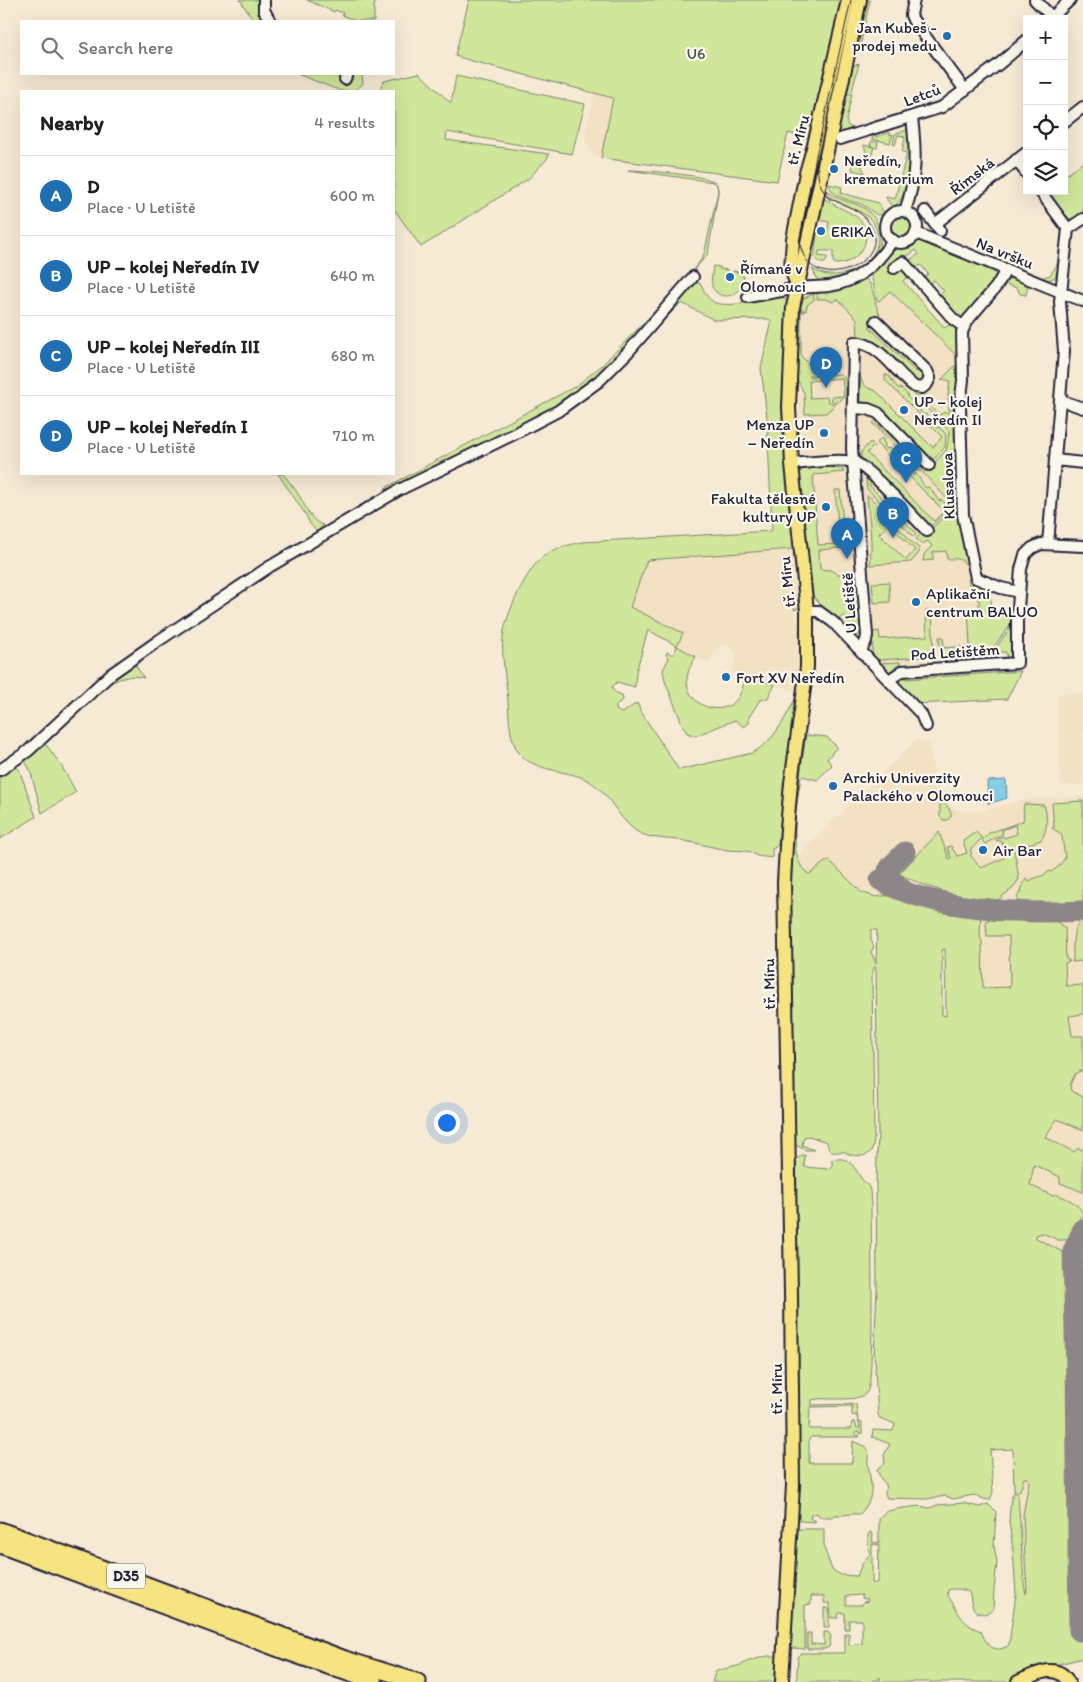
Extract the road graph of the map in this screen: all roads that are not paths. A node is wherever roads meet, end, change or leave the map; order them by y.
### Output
1 (264, 0) edge
2 (848, 0) edge
3 (860, 0) edge
4 (914, 0) edge
5 (1035, 0) edge
6 (1070, 0) edge
7 (1048, 15) edge
8 (1054, 15) edge
9 (269, 20) edge
10 (1023, 43) edge
11 (966, 90) junction
12 (1083, 107) edge
13 (912, 117) junction
14 (1068, 119) edge
15 (840, 139) dead end
16 (1023, 155) edge
17 (1016, 160) junction
18 (1023, 169) edge
19 (1043, 195) edge
20 (905, 211) junction
21 (925, 211) dead end
22 (1083, 219) edge
23 (1068, 230) junction
24 (916, 233) junction
25 (893, 240) junction
26 (894, 268) dead end
27 (1006, 270) junction
28 (694, 277) dead end
29 (798, 288) junction
30 (1061, 292) junction
31 (748, 297) dead end
32 (1083, 301) edge
33 (876, 321) dead end
34 (964, 326) junction
35 (1060, 400) junction
36 (853, 408) junction
37 (1083, 408) edge
38 (1055, 460) junction
39 (853, 462) junction
40 (1083, 463) edge
41 (792, 464) junction
42 (929, 465) dead end
43 (927, 531) dead end
44 (1048, 544) junction
45 (1083, 546) edge
46 (1019, 592) junction
47 (807, 611) junction
48 (861, 650) junction
49 (889, 680) junction
50 (926, 726) dead end
51 (0, 770) edge
52 (0, 1524) edge
53 (0, 1530) edge
54 (38, 1543) junction
55 (0, 1547) edge
56 (374, 1682) edge
57 (418, 1682) edge
58 (782, 1682) edge
59 (1018, 1682) edge
60 (1068, 1682) edge

1 - 9 street
2 - 29 main road, tř. Míru
3 - 29 main road, tř. Míru
4 - 11 street
5 - 7 street
6 - 8 street
10 - 11 street, Letců
11 - 13 street, Letců
12 - 14 street
13 - 15 street, Letců
13 - 20 street
16 - 17 street, Římská
17 - 18 street
17 - 21 street, Římská
19 - 23 street
20 - 24 street
20 - 25 street
22 - 23 street
23 - 30 street
24 - 25 street
24 - 27 street, Na vršku
25 - 29 street
26 - 34 street
27 - 30 street, Na vršku
27 - 34 street
28 - 51 street
29 - 31 street
29 - 41 main road, tř. Míru
30 - 32 street, Na vršku
30 - 35 street
33 - 36 street, U Letiště
34 - 46 street, Klusalova
35 - 37 street
35 - 38 street
36 - 39 street, U Letiště
36 - 42 street
38 - 40 street
38 - 44 street
39 - 41 street
39 - 43 street
39 - 48 street, U Letiště
41 - 47 main road, tř. Míru
44 - 45 street
44 - 46 street, Pod Letištěm
46 - 49 street, Pod Letištěm
47 - 48 street
47 - 58 main road, tř. Míru
48 - 49 street
49 - 50 street
52 - 54 highway
53 - 54 highway, D35
54 - 57 highway, D35
55 - 56 highway, D35
59 - 60 main road

